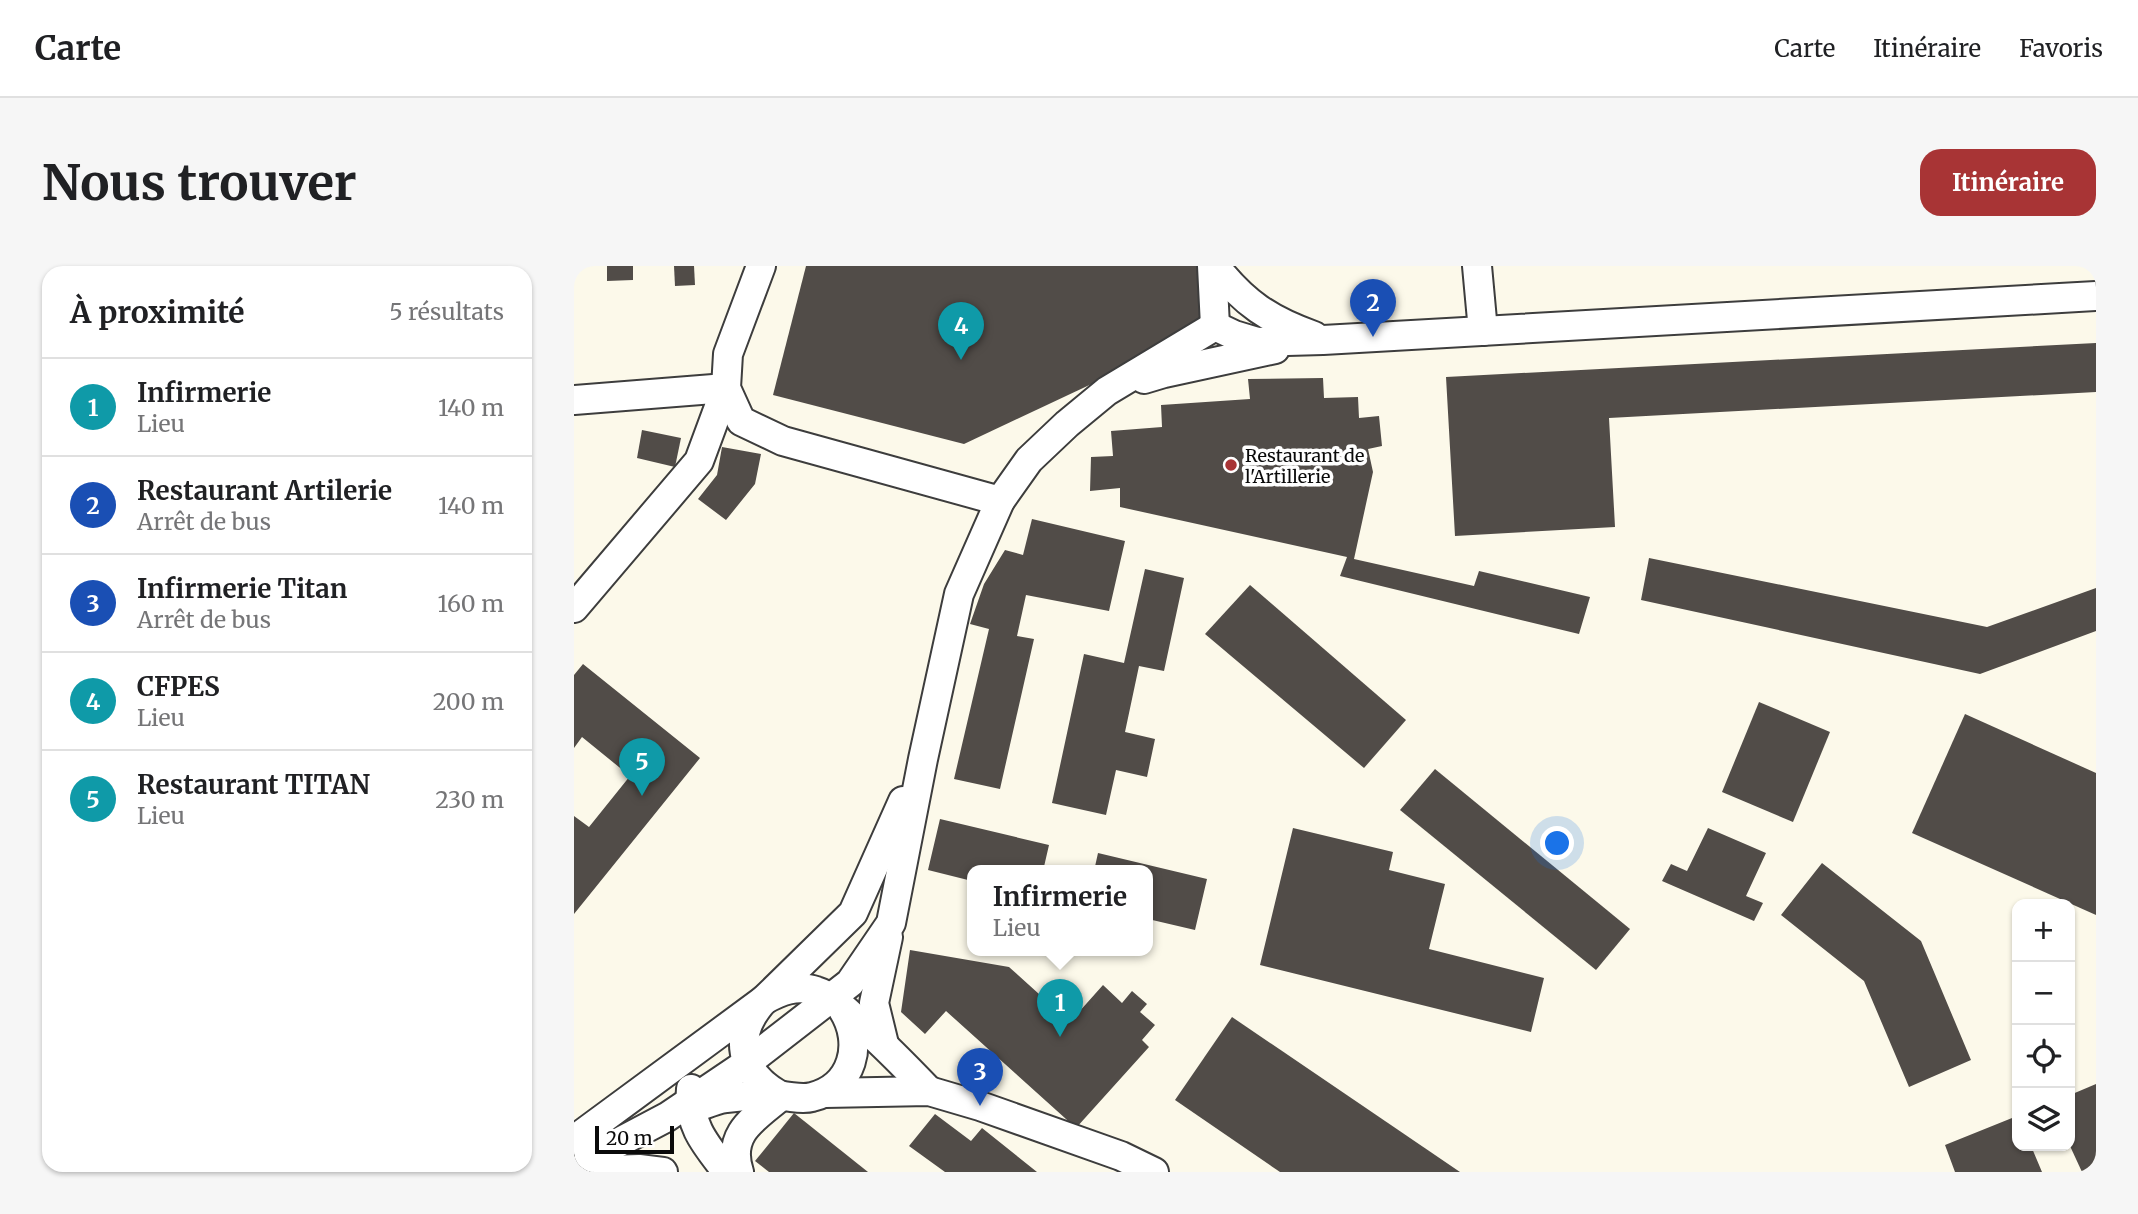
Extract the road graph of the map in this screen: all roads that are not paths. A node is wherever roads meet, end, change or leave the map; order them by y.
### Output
1 (761, 266) edge
2 (1213, 266) edge
3 (1477, 266) edge
4 (2096, 296) edge
5 (1215, 326) junction
6 (1483, 331) junction
7 (1323, 340) junction
8 (726, 388) junction
9 (1107, 391) junction
10 (574, 400) edge
11 (1000, 501) junction
12 (574, 607) edge
13 (923, 759) junction
14 (891, 923) junction
15 (832, 998) junction
16 (764, 1000) junction
17 (711, 1038) junction
18 (884, 1044) junction
19 (747, 1063) junction
20 (929, 1091) junction
21 (825, 1093) junction
22 (781, 1096) junction
23 (683, 1109) junction
24 (574, 1140) edge
25 (574, 1168) edge
26 (663, 1172) edge
27 (727, 1172) edge
28 (739, 1172) edge
29 (1154, 1172) edge

1 - 8 street
2 - 5 street
2 - 7 street
3 - 6 street
4 - 6 street
5 - 7 street
5 - 9 street
6 - 7 street
7 - 9 street
8 - 10 street
8 - 11 street
8 - 12 street
9 - 11 street
11 - 13 street
13 - 14 street
13 - 16 street
14 - 15 street
14 - 18 street
15 - 16 street
15 - 18 street
15 - 19 street
15 - 21 street
16 - 17 street
16 - 19 street
17 - 23 street
17 - 24 street
18 - 20 street
19 - 22 street
19 - 23 street
20 - 21 street
20 - 29 street
21 - 22 street
22 - 23 street
22 - 28 street
23 - 25 street
23 - 27 street
25 - 26 street

